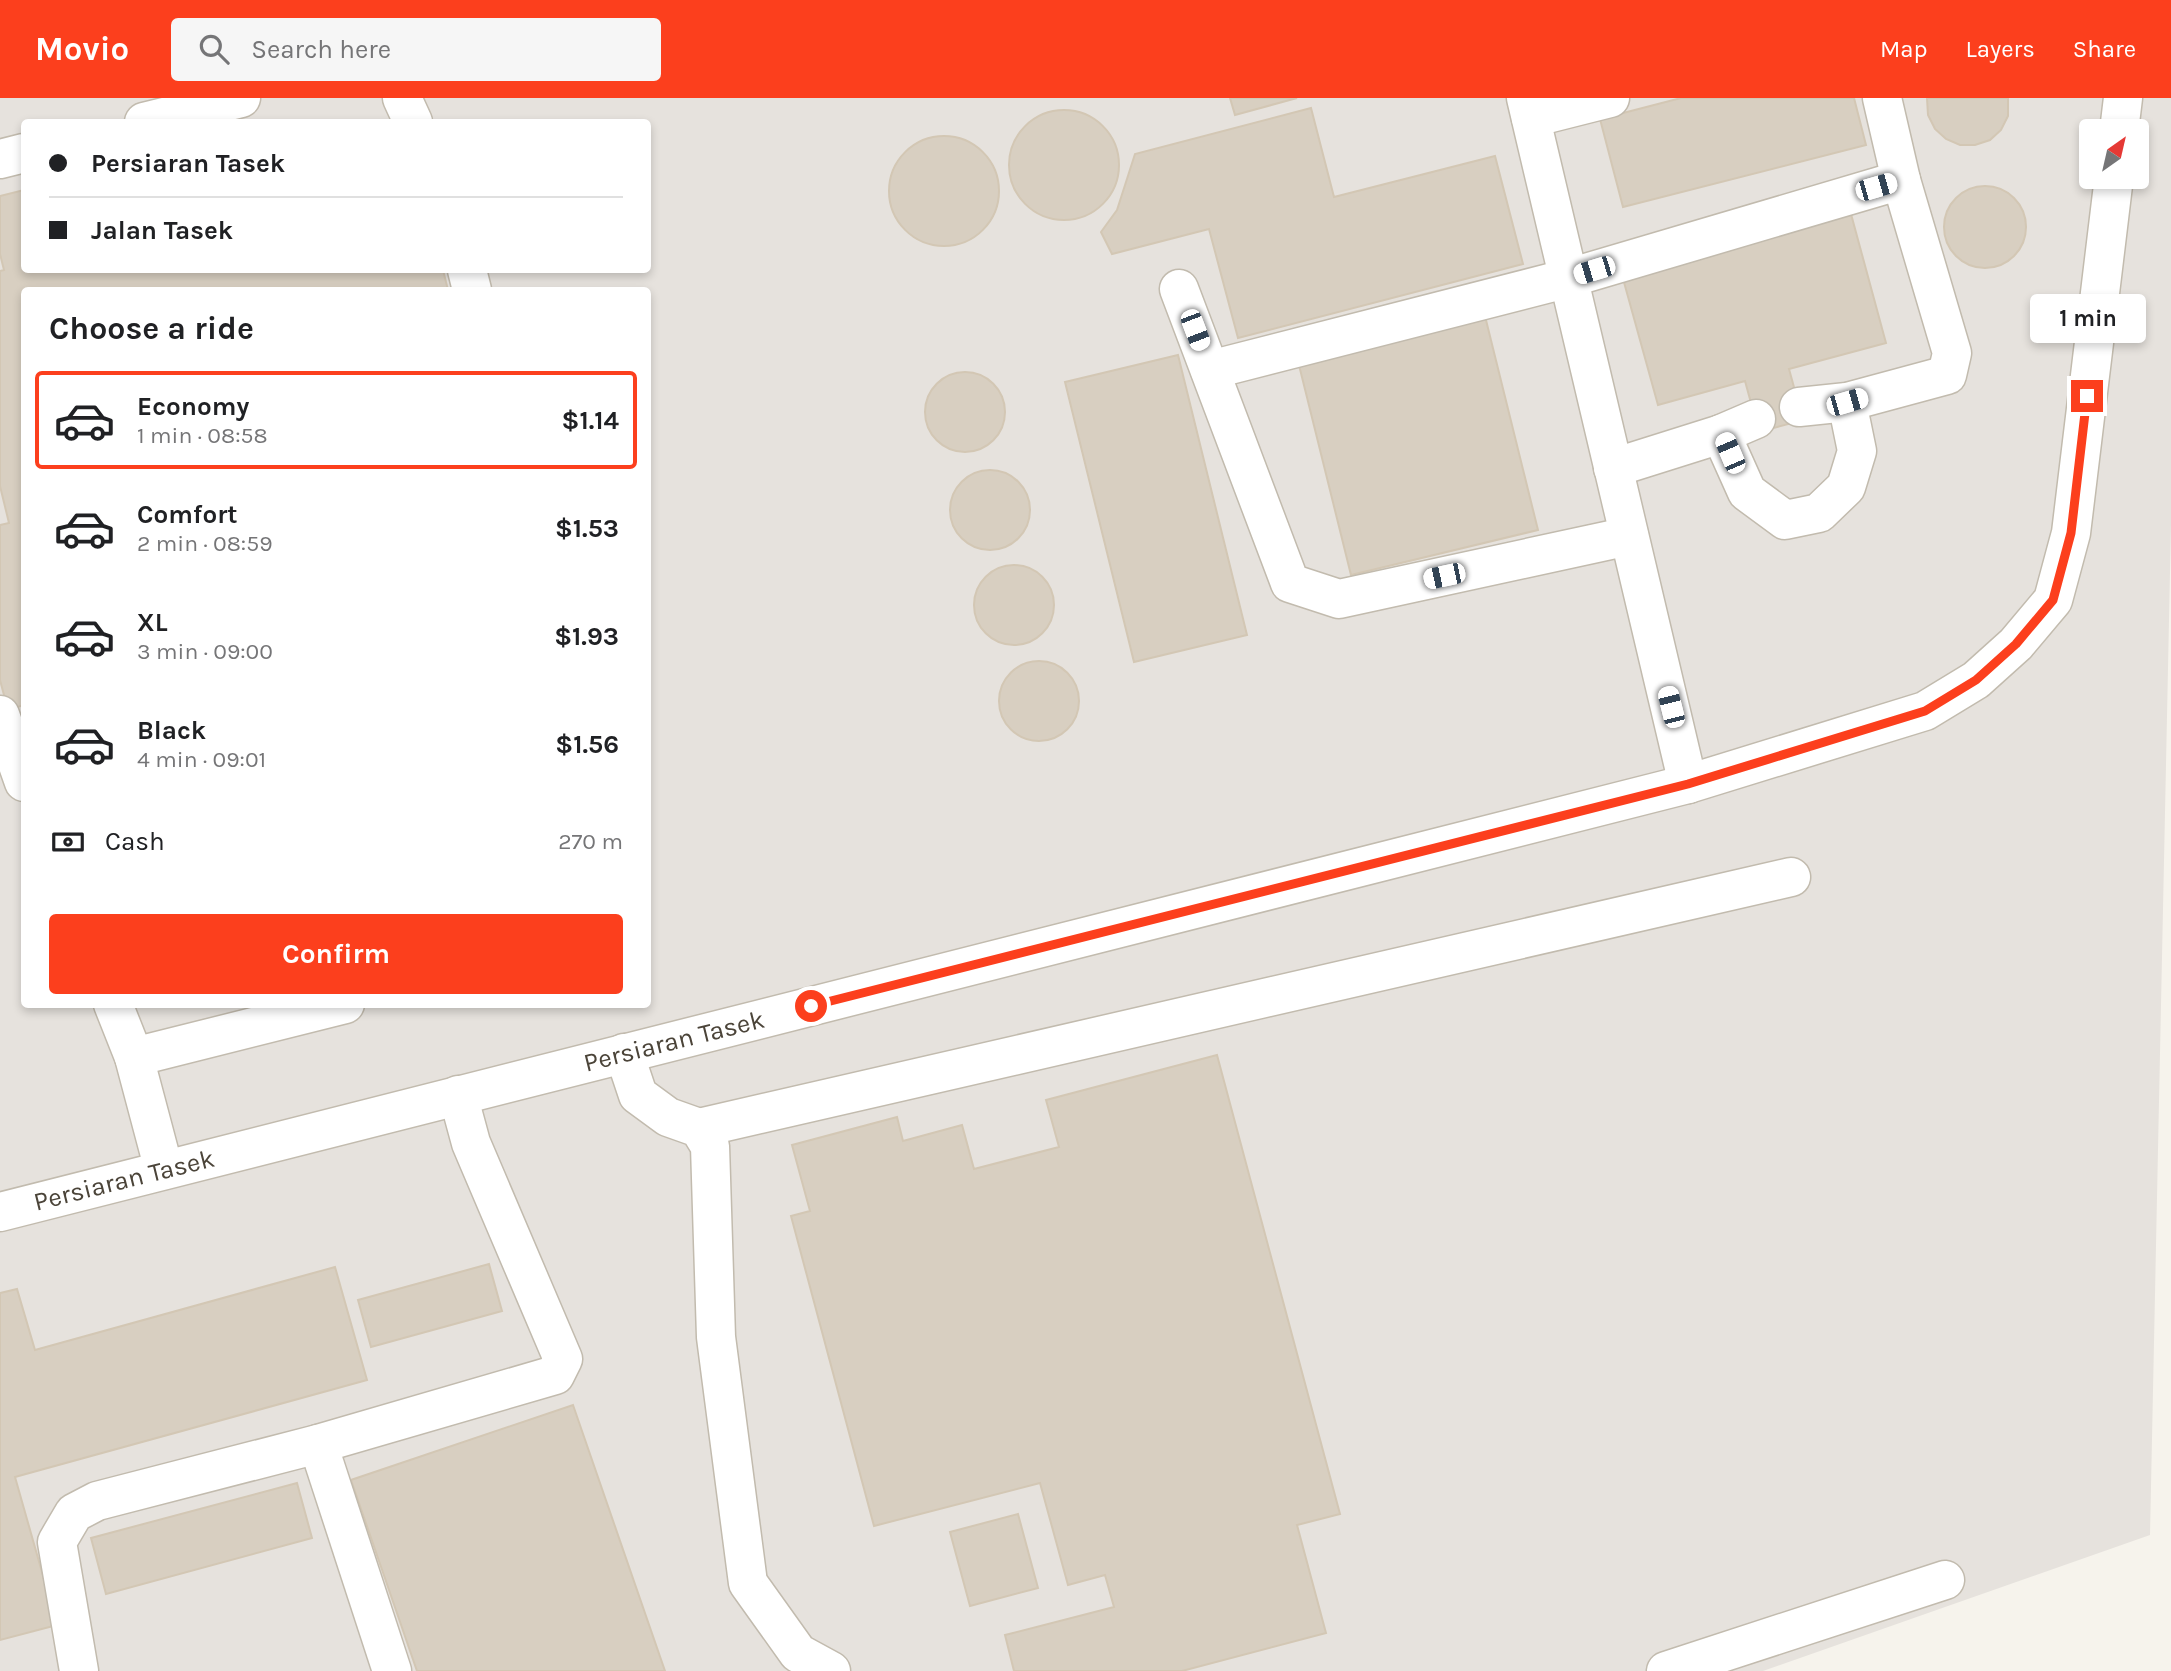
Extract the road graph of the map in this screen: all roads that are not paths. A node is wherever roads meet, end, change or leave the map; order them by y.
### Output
1 (241, 98) edge
2 (402, 98) edge
3 (1610, 98) edge
4 (1882, 98) edge
5 (2123, 98) edge
6 (1529, 108) edge
7 (156, 119) edge
8 (412, 119) edge
9 (2120, 119) edge
10 (21, 154) edge
11 (0, 159) edge
12 (1901, 180) junction
13 (2113, 189) edge
14 (1569, 278) junction
15 (1179, 289) dead end
16 (1210, 370) junction
17 (1847, 402) junction
18 (1799, 407) dead end
19 (1756, 419) dead end
20 (1721, 434) junction
21 (1613, 468) junction
22 (1629, 536) junction
23 (0, 715) edge
24 (21, 774) edge
25 (1688, 784) junction
26 (1791, 877) dead end
27 (115, 1008) edge
28 (329, 1008) edge
29 (624, 1053) junction
30 (134, 1057) junction
31 (458, 1095) junction
32 (699, 1128) junction
33 (164, 1170) junction
34 (0, 1212) edge
35 (318, 1444) junction
36 (1945, 1580) dead end
37 (79, 1671) edge
38 (392, 1671) edge
39 (831, 1671) edge
40 (1666, 1671) edge

1 - 7 street
2 - 8 street
3 - 6 street
4 - 12 street
5 - 9 street
6 - 14 street
10 - 11 street
12 - 14 street
12 - 17 street
13 - 25 street, Persiaran Tasek
14 - 16 street
14 - 21 street
15 - 16 street
16 - 22 street
17 - 18 street
17 - 20 street
19 - 20 street
20 - 21 street
21 - 22 street
22 - 25 street
23 - 24 street
25 - 29 street, Persiaran Tasek
26 - 32 street
27 - 30 street
28 - 30 street
29 - 31 street, Persiaran Tasek
29 - 32 street
30 - 33 street
31 - 33 street, Persiaran Tasek
31 - 35 street
32 - 39 street
33 - 34 street, Persiaran Tasek
35 - 37 street
35 - 38 street
36 - 40 street

